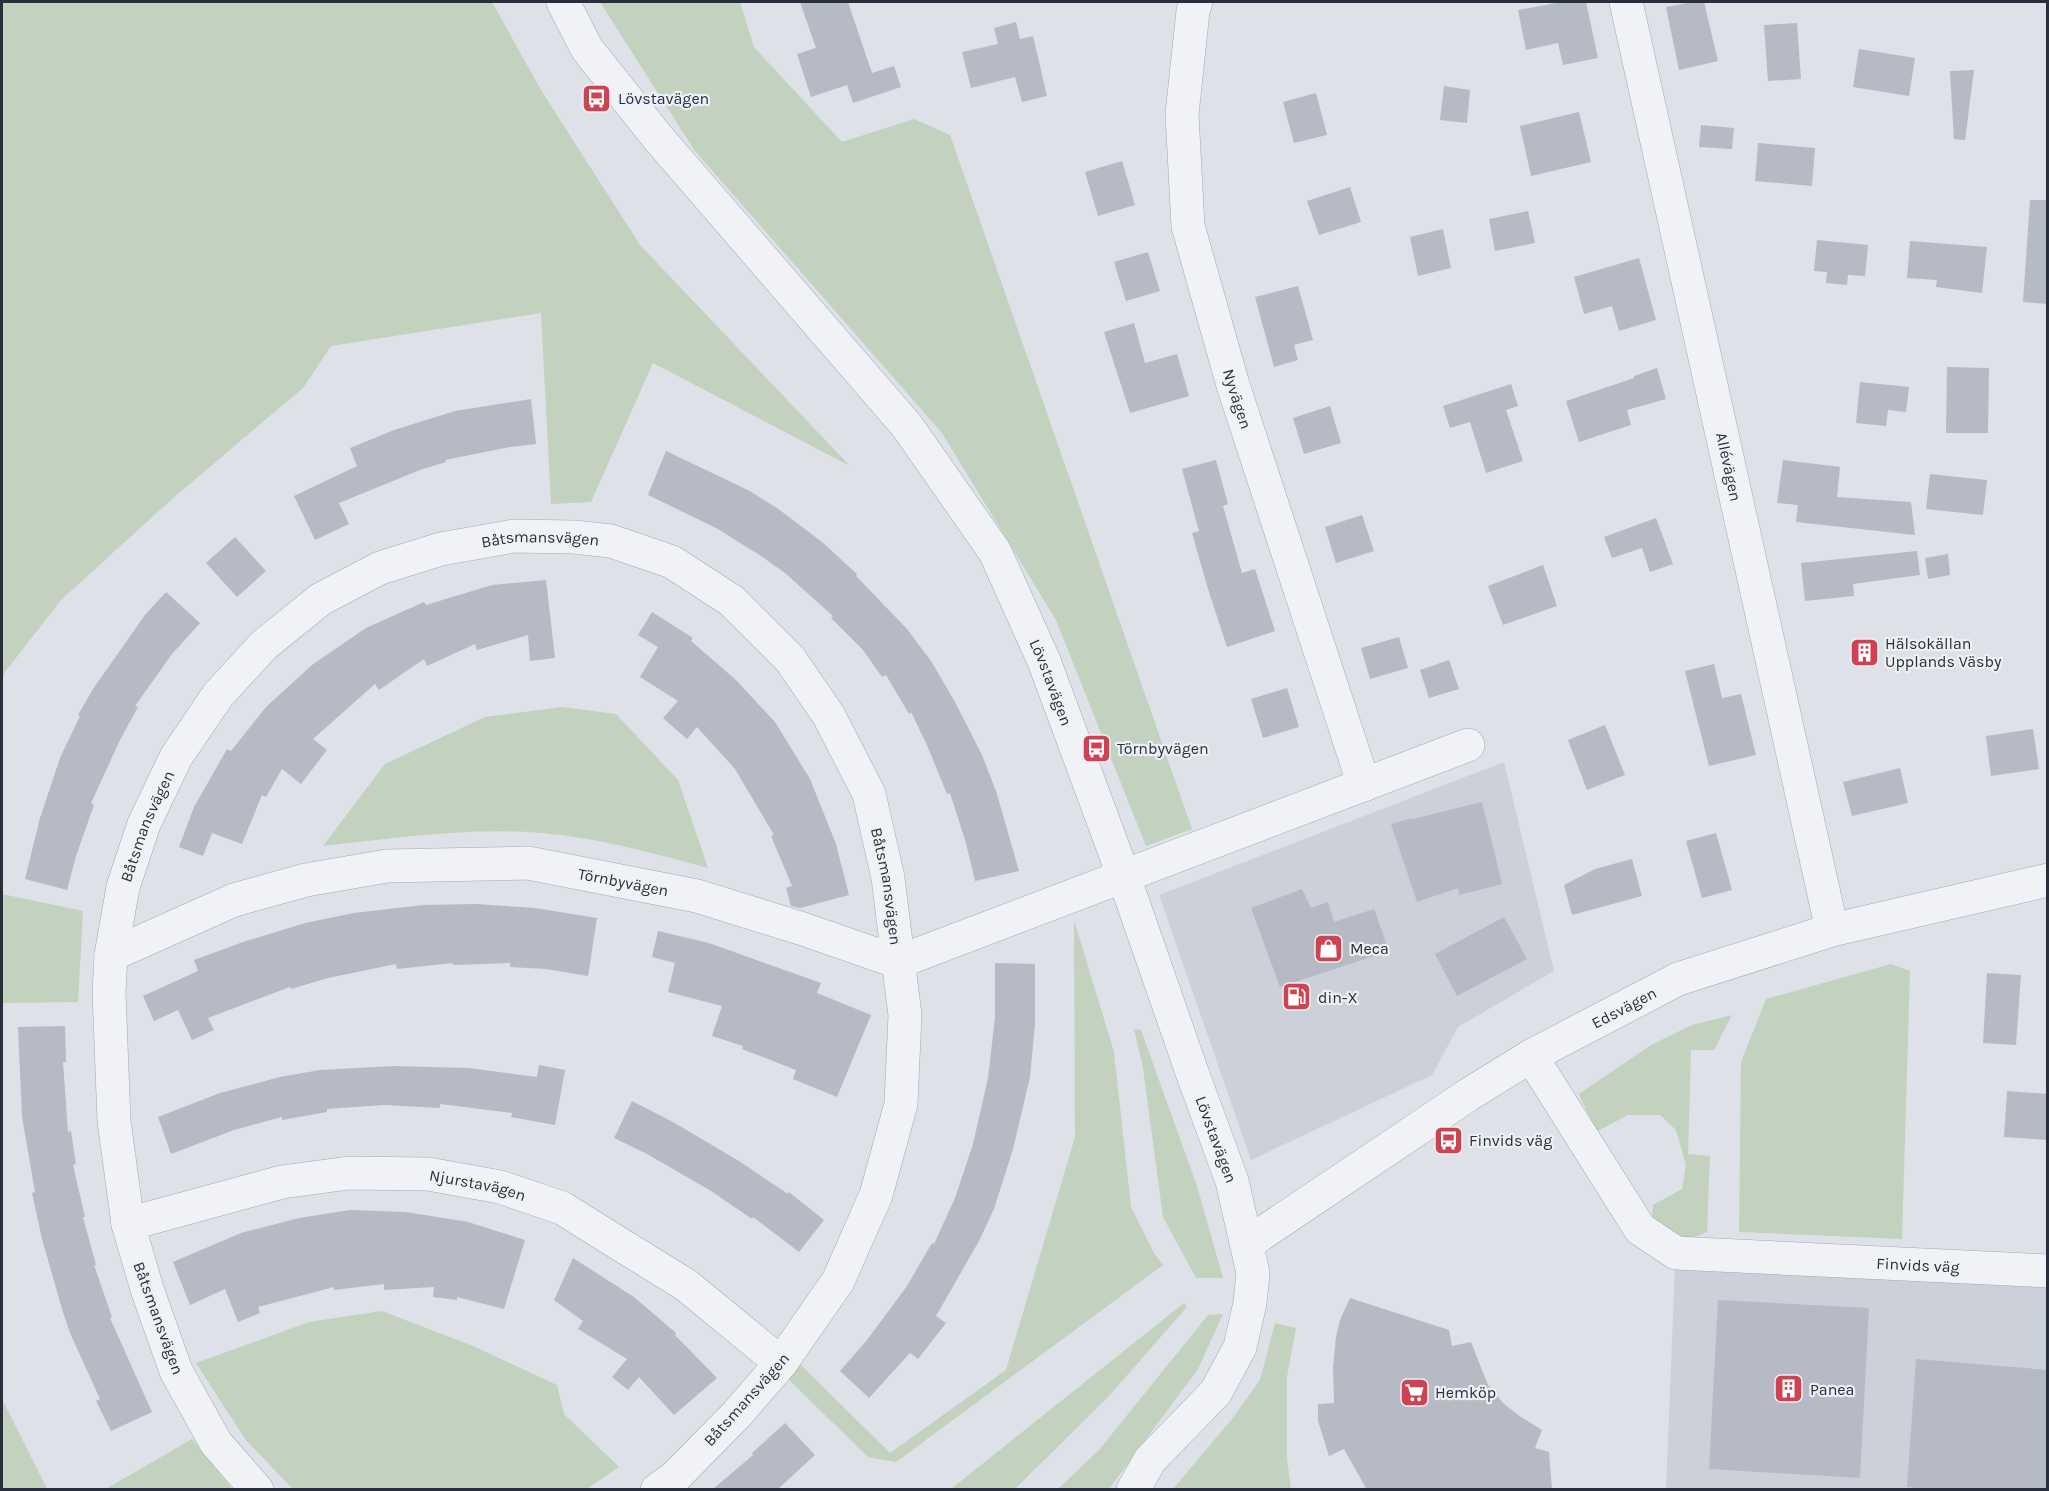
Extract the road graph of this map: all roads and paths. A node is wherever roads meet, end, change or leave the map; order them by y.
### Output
1 (563, 2) edge
2 (1196, 2) edge
3 (1626, 2) edge
4 (1468, 745) dead end
5 (1364, 785) junction
6 (1124, 877) junction
7 (2048, 880) edge
8 (1832, 930) junction
9 (111, 955) junction
10 (898, 962) junction
11 (1531, 1056) junction
12 (128, 1224) junction
13 (1248, 1242) junction
14 (2048, 1271) edge
15 (781, 1363) junction
16 (256, 1490) edge
17 (657, 1490) edge
18 (1133, 1490) edge

1 - 6 street, Lövstavägen
2 - 5 street, Nyvägen
3 - 8 street, Allévägen
4 - 5 street
5 - 6 street
6 - 10 street
6 - 13 street, Lövstavägen
7 - 8 street, Edsvägen
8 - 11 street, Edsvägen
9 - 10 street, Törnbyvägen
9 - 10 street, Båtsmansvägen
9 - 12 street, Båtsmansvägen
10 - 15 street, Båtsmansvägen
11 - 13 street, Edsvägen
11 - 14 street, Finvids väg
12 - 15 street, Njurstavägen
12 - 16 street, Båtsmansvägen
13 - 18 street, Lövstavägen
15 - 17 street, Båtsmansvägen

